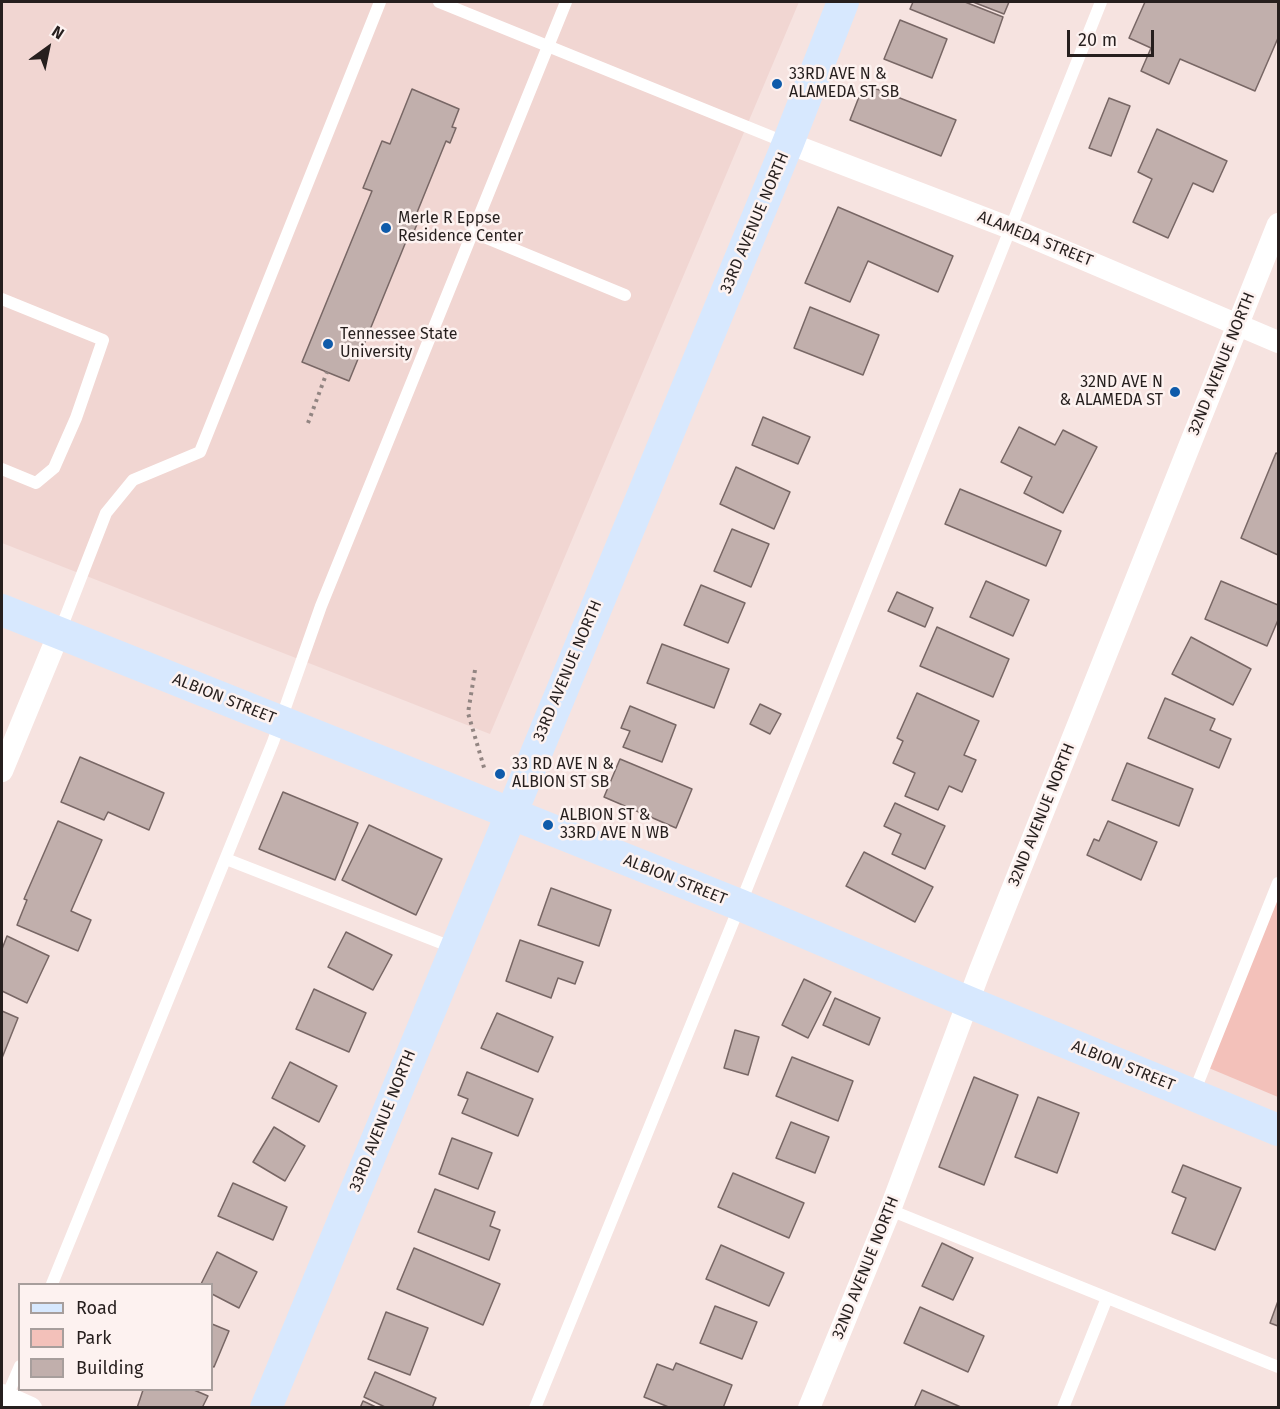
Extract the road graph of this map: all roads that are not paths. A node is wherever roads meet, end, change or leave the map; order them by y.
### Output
1 (380, 2) edge
2 (439, 2) edge
3 (566, 2) edge
4 (843, 2) edge
5 (1101, 2) edge
6 (548, 45) junction
7 (788, 143) junction
8 (1278, 224) edge
9 (1010, 228) junction
10 (472, 231) junction
11 (625, 295) dead end
12 (2, 300) edge
13 (1237, 325) junction
14 (1278, 342) edge
15 (2, 468) edge
16 (2, 610) edge
17 (59, 633) junction
18 (279, 722) junction
19 (2, 771) edge
20 (509, 814) junction
21 (226, 859) junction
22 (1278, 883) edge
23 (740, 905) junction
24 (454, 948) junction
25 (968, 1002) junction
26 (1193, 1095) junction
27 (1278, 1130) edge
28 (890, 1210) junction
29 (52, 1283) edge
30 (1107, 1298) junction
31 (1278, 1366) edge
32 (18, 1370) edge
33 (4, 1400) edge
34 (31, 1407) edge
35 (266, 1407) edge
36 (535, 1407) edge
37 (809, 1407) edge
38 (1063, 1407) edge

1 - 17 lane
2 - 6 lane
3 - 6 lane
4 - 7 street, 33RD AVENUE NORTH
5 - 9 lane
6 - 7 lane
6 - 10 lane
7 - 9 street, ALAMEDA STREET
7 - 20 street, 33RD AVENUE NORTH
8 - 13 street, 32ND AVENUE NORTH
9 - 13 street, ALAMEDA STREET
9 - 23 lane
10 - 11 lane
10 - 18 lane
12 - 15 lane
13 - 14 street, ALAMEDA STREET
13 - 25 street, 32ND AVENUE NORTH
16 - 17 street, ALBION STREET
17 - 18 street, ALBION STREET
17 - 19 street
18 - 20 street, ALBION STREET
18 - 21 lane
20 - 23 street, ALBION STREET
20 - 24 street, 33RD AVENUE NORTH
21 - 24 lane
21 - 29 lane
22 - 26 lane
23 - 25 street, ALBION STREET
23 - 36 lane
24 - 35 street, 33RD AVENUE NORTH
25 - 26 street, ALBION STREET
25 - 28 street, 32ND AVENUE NORTH
26 - 27 street, ALBION STREET
28 - 30 lane
28 - 37 street, 32ND AVENUE NORTH
30 - 31 lane
30 - 38 lane
32 - 33 lane
33 - 34 street

